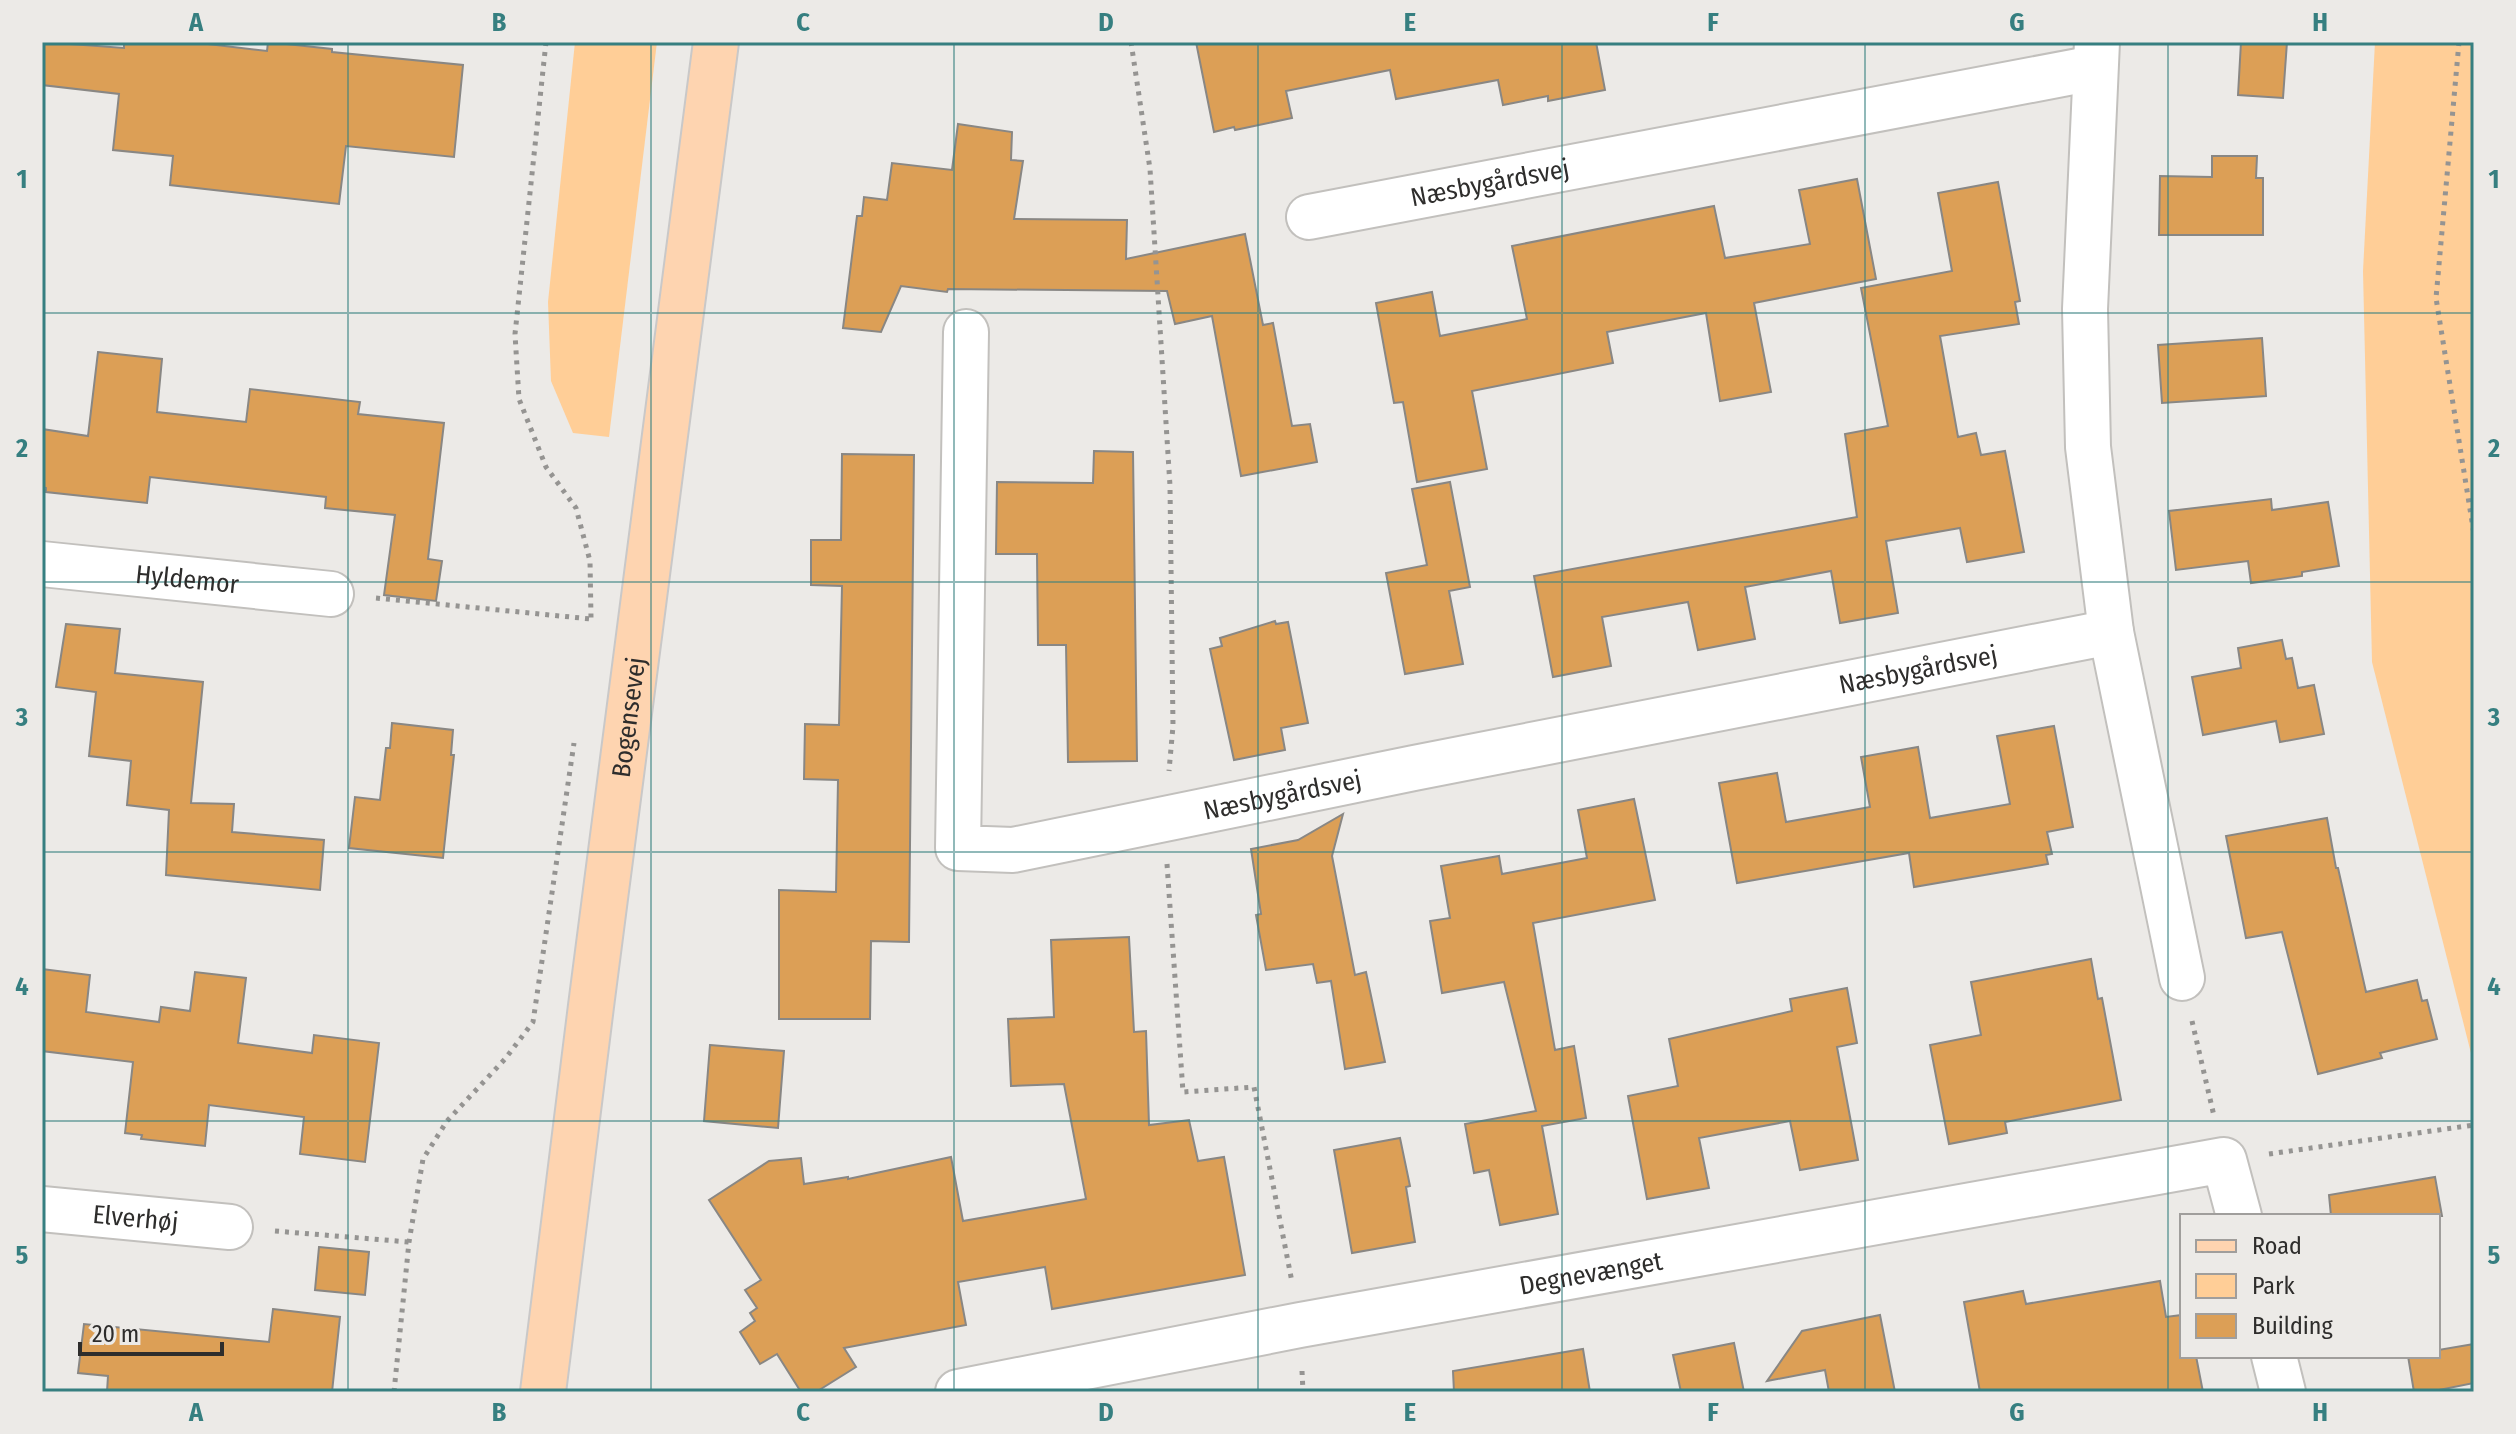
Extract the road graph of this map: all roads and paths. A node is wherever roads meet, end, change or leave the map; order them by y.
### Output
1 (546, 42) edge
2 (716, 42) edge
3 (1131, 42) edge
4 (2459, 42) edge
5 (2095, 55) edge
6 (1309, 217) dead end
7 (966, 332) dead end
8 (2474, 534) edge
9 (42, 564) edge
10 (331, 594) joint
11 (591, 619) junction
12 (2111, 632) junction
13 (589, 634) dead end
14 (575, 740) dead end
15 (1164, 820) junction
16 (2182, 978) joint
17 (2474, 1125) edge
18 (2224, 1160) junction
19 (42, 1209) edge
20 (2238, 1214) edge
21 (230, 1227) joint
22 (409, 1242) junction
23 (1300, 1325) junction
24 (2274, 1358) edge
25 (394, 1392) edge
26 (543, 1392) edge
27 (958, 1392) edge
28 (1303, 1392) edge
29 (2283, 1392) edge

1 - 11 path
2 - 26 main road, Bogensevej
3 - 15 path
4 - 8 path
5 - 6 street, Næsbygårdsvej
5 - 12 street, Næsbygårdsvej
7 - 15 street, Næsbygårdsvej
9 - 10 street, Hyldemor
10 - 11 path
11 - 13 path
12 - 15 street, Næsbygårdsvej
12 - 16 street, Næsbygårdsvej
14 - 22 path
15 - 23 path
16 - 18 path
17 - 18 path
18 - 20 street
18 - 23 street, Degnevænget
19 - 21 street, Elverhøj
21 - 22 path
22 - 25 path
23 - 27 street, Degnevænget
23 - 28 path
24 - 29 street

